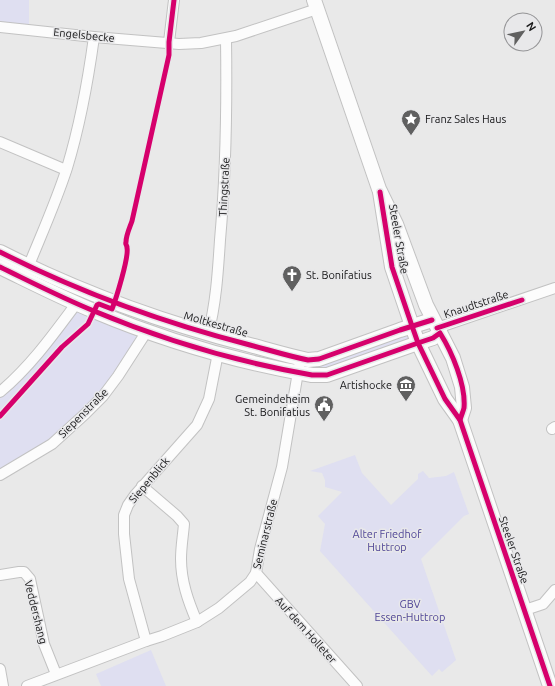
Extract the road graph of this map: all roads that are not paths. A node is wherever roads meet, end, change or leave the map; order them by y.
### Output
1 (174, 0) edge
2 (315, 5) edge
3 (0, 27) edge
4 (94, 37) junction
5 (226, 39) junction
6 (169, 42) junction
7 (0, 142) edge
8 (66, 170) junction
9 (380, 192) junction
10 (0, 252) edge
11 (29, 265) junction
12 (0, 267) edge
13 (555, 288) edge
14 (76, 304) junction
15 (412, 326) junction
16 (436, 327) junction
17 (147, 331) junction
18 (208, 334) junction
19 (418, 343) junction
20 (218, 353) junction
21 (300, 358) junction
22 (298, 373) junction
23 (0, 392) edge
24 (460, 420) junction
25 (0, 475) edge
26 (142, 486) junction
27 (256, 573) junction
28 (0, 575) edge
29 (555, 590) edge
30 (524, 610) junction
31 (197, 622) junction
32 (146, 641) junction
33 (0, 669) edge
34 (56, 674) junction
35 (3, 686) edge
36 (27, 686) edge
37 (357, 686) edge
38 (550, 686) edge

1 - 6 street
2 - 5 street, Engelsbecke
2 - 9 main road, Steeler Straße
3 - 4 street, Engelsbecke
4 - 6 street, Engelsbecke
4 - 8 street
5 - 6 street, Engelsbecke
5 - 18 street, Thingstraße
7 - 8 street
8 - 11 street
9 - 15 main road, Steeler Straße
9 - 16 main road, Steeler Straße
10 - 11 main road, Moltkestraße
11 - 18 main road, Moltkestraße
12 - 14 main road
13 - 16 street, Knaudtstraße
14 - 17 main road
14 - 23 street
15 - 16 main road, Moltkestraße
15 - 19 main road, Steeler Straße
15 - 21 main road, Moltkestraße
16 - 19 main road
16 - 24 main road, Steeler Straße
17 - 20 main road
17 - 25 street, Siepenstraße
18 - 21 main road, Moltkestraße
19 - 22 main road
19 - 24 main road, Steeler Straße
20 - 22 main road
20 - 26 street, Siepenblick
21 - 22 street, Seminarstraße
22 - 27 street, Seminarstraße
24 - 30 main road, Steeler Straße
26 - 31 street
26 - 32 street, Siepenblick
27 - 31 street, Seminarstraße
27 - 37 street, Auf dem Holleter
28 - 34 street, Veddershang
29 - 30 street
30 - 38 main road, Steeler Straße
31 - 32 street, Seminarstraße
32 - 34 street, Seminarstraße
33 - 35 street
34 - 36 street, Seminarstraße

